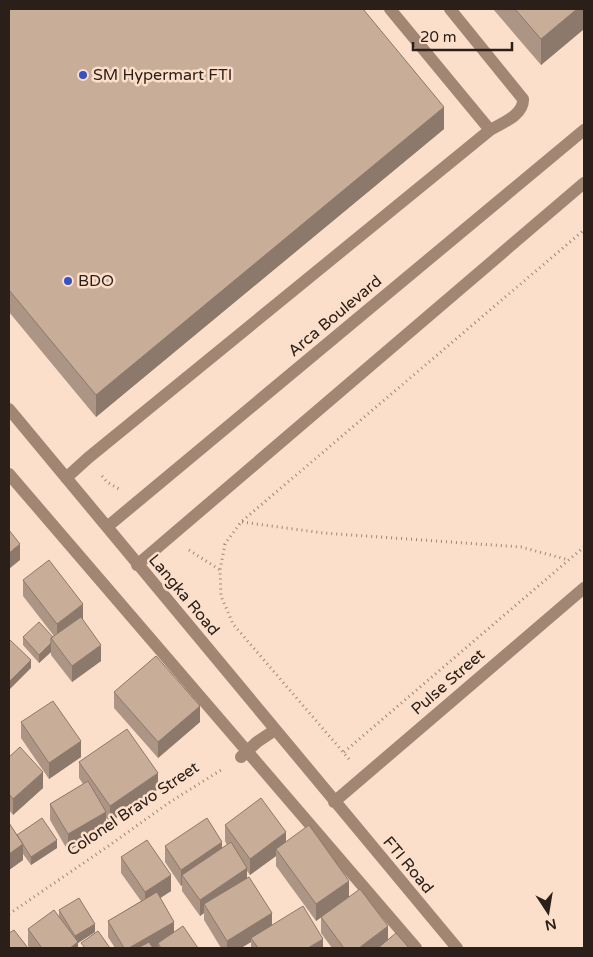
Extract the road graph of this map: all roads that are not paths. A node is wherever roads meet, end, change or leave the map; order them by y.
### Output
1 (390, 9) edge
2 (450, 9) edge
3 (490, 130) junction
4 (584, 130) edge
5 (584, 183) edge
6 (9, 409) edge
7 (9, 474) edge
8 (66, 478) junction
9 (107, 527) junction
10 (137, 565) junction
11 (584, 588) edge
12 (275, 730) junction
13 (245, 754) junction
14 (334, 802) junction
15 (416, 948) edge
16 (456, 948) edge

1 - 3 street
2 - 3 street
3 - 8 street
4 - 9 street, Arca Boulevard
5 - 10 street
6 - 8 street, Langka Road
7 - 13 street
8 - 9 street, Langka Road
9 - 10 street, Langka Road
10 - 12 street, Langka Road
11 - 14 street, Pulse Street
12 - 13 street
12 - 14 street, Langka Road
13 - 15 street
14 - 16 street, FTI Road

